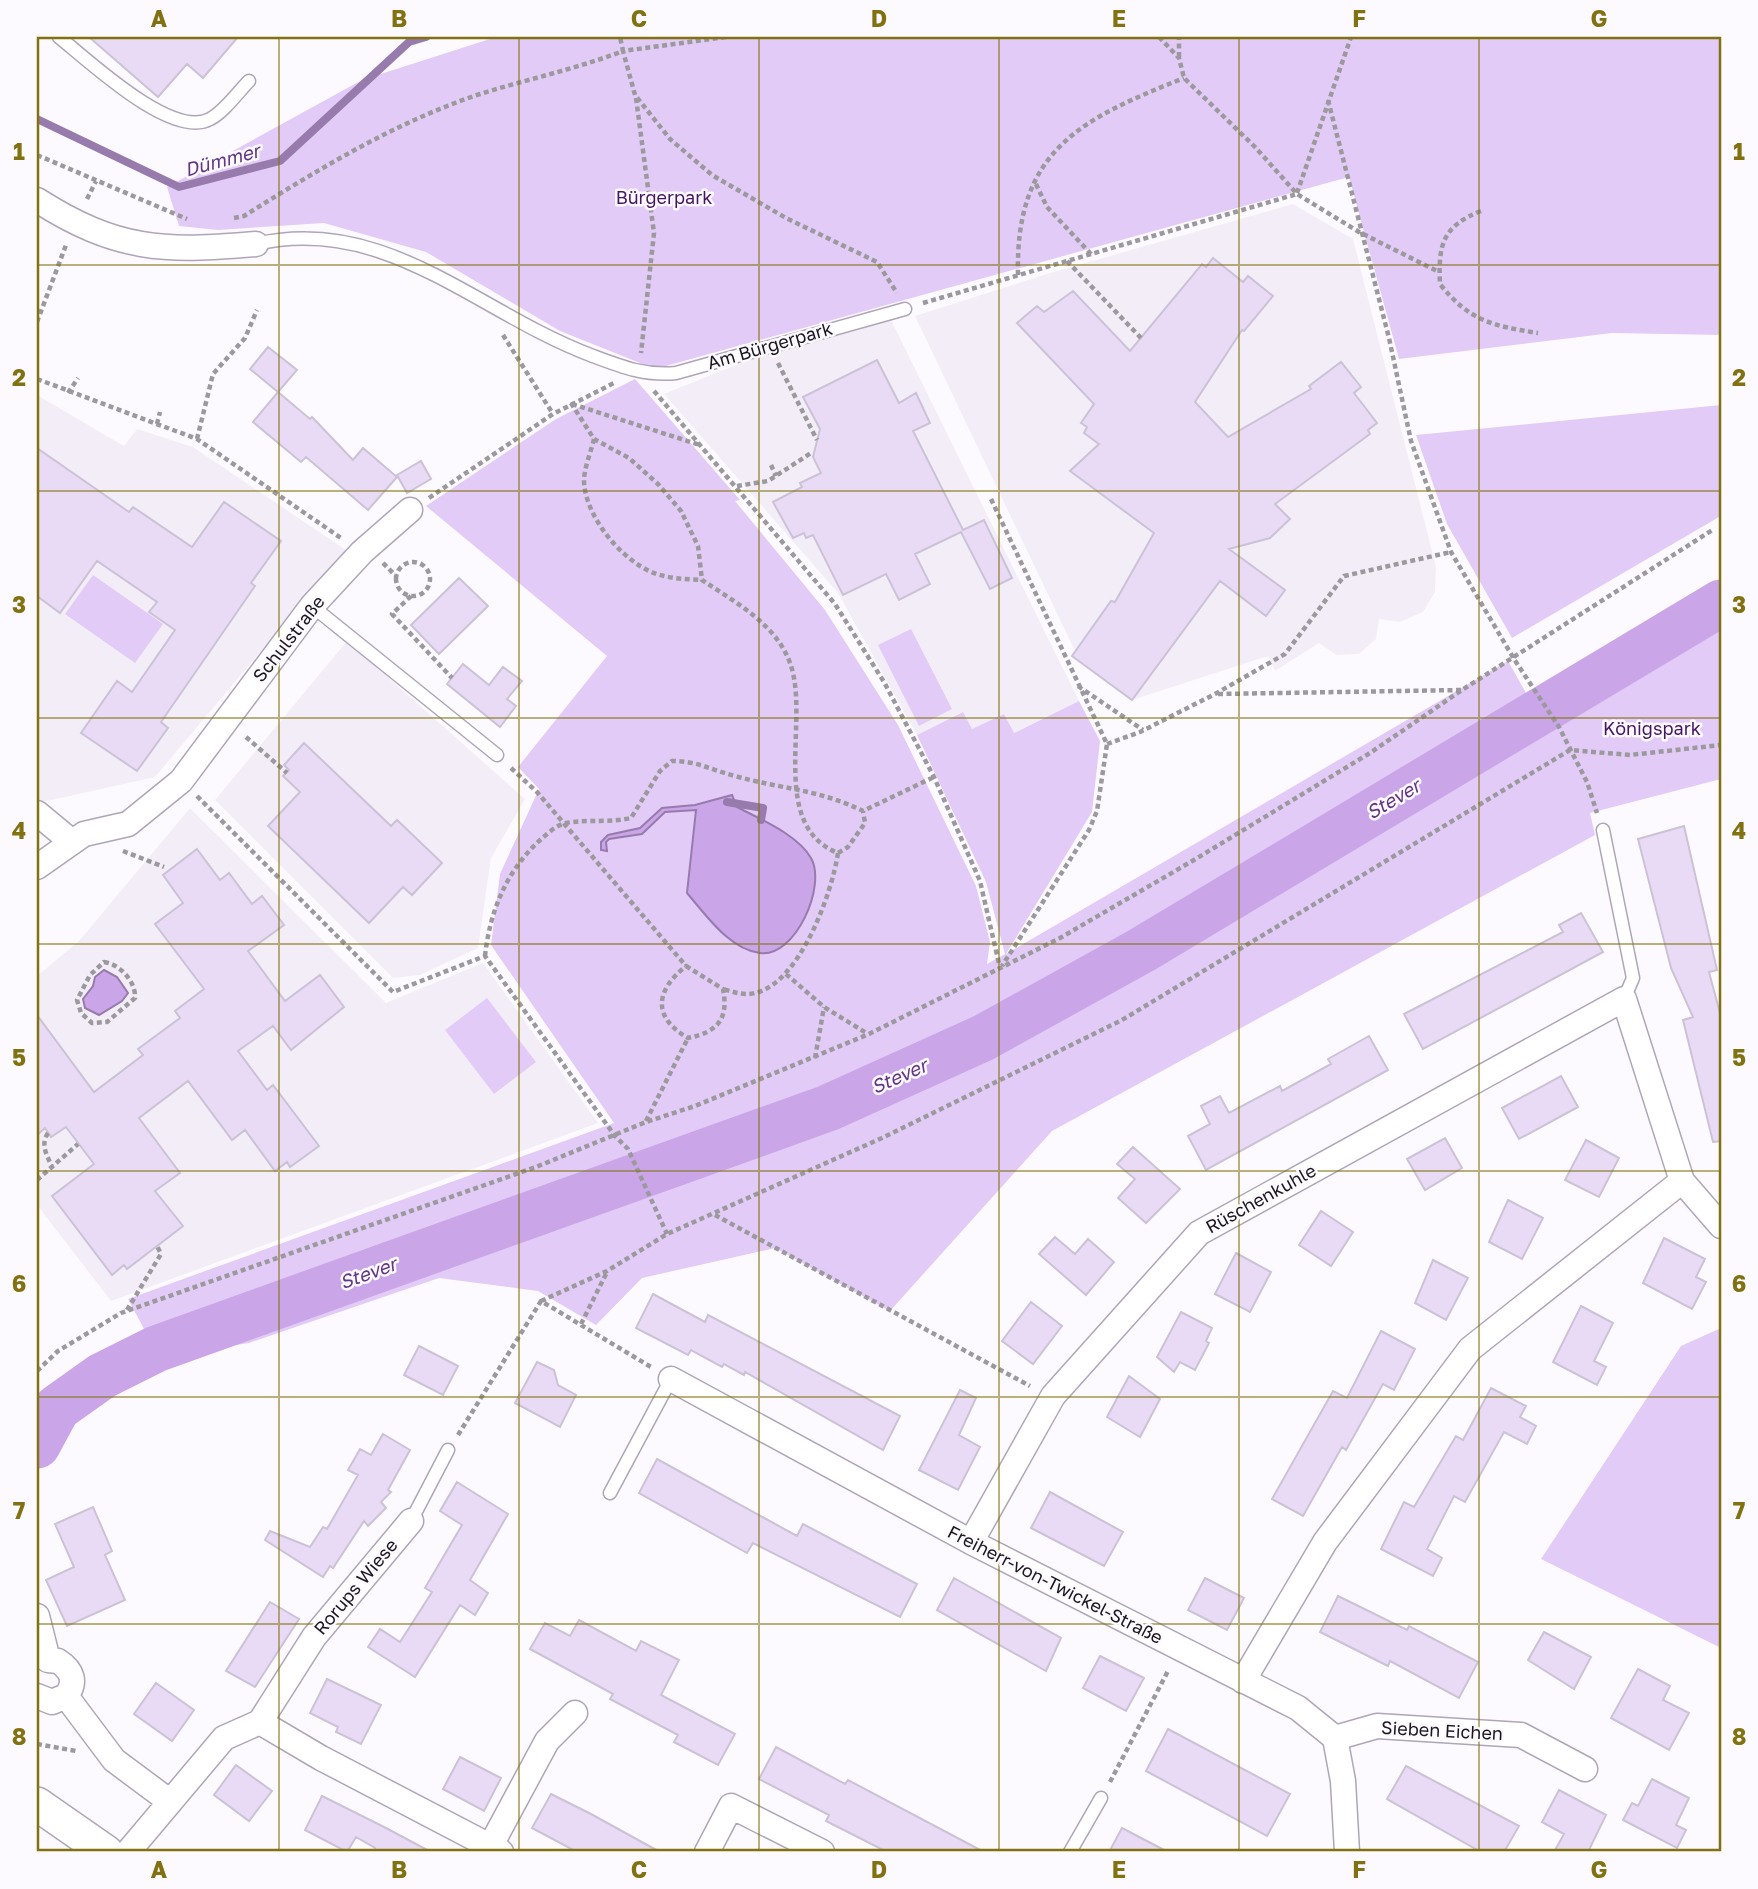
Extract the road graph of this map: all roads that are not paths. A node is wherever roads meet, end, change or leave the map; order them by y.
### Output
1 (59, 37) edge
2 (249, 81) dead end
3 (37, 200) edge
4 (256, 244) joint
5 (905, 309) road end
6 (410, 510) road end
7 (312, 606) junction
8 (497, 754) road end
9 (37, 813) edge
10 (1603, 830) road end
11 (78, 838) junction
12 (37, 867) edge
13 (1623, 999) junction
14 (1682, 1181) junction
15 (1721, 1226) edge
16 (671, 1379) joint
17 (448, 1450) road end
18 (610, 1493) dead end
19 (411, 1521) joint
20 (971, 1542) junction
21 (37, 1616) edge
22 (43, 1663) edge
23 (1243, 1681) junction
24 (37, 1696) edge
25 (66, 1696) junction
26 (575, 1713) dead end
27 (260, 1722) junction
28 (1335, 1738) junction
29 (1585, 1769) dead end
30 (1101, 1798) road end
31 (169, 1801) junction
32 (37, 1804) edge
33 (496, 1849) edge
34 (106, 1852) edge
35 (128, 1852) edge
36 (706, 1852) edge
37 (822, 1852) edge
38 (1070, 1852) edge
39 (1347, 1852) edge

1 - 2 lane
3 - 4 street
4 - 5 lane, Am Bürgerpark
6 - 7 street, Schulstraße
7 - 8 lane
7 - 11 street, Schulstraße
9 - 11 street
10 - 13 lane
11 - 12 street
13 - 14 street
13 - 20 street, Rüschenkuhle
14 - 15 street
14 - 23 street
16 - 18 lane
16 - 20 street, Freiherr-von-Twickel-Straße
17 - 19 lane, Rorups Wiese
19 - 27 street, Rorups Wiese
20 - 23 street, Freiherr-von-Twickel-Straße
21 - 22 street
22 - 25 street
23 - 28 street, Freiherr-von-Twickel-Straße
24 - 25 street
25 - 31 street
26 - 33 street
27 - 31 street
27 - 33 street
28 - 29 street, Sieben Eichen
28 - 39 street
30 - 38 lane
31 - 35 street
32 - 34 street
36 - 37 street

